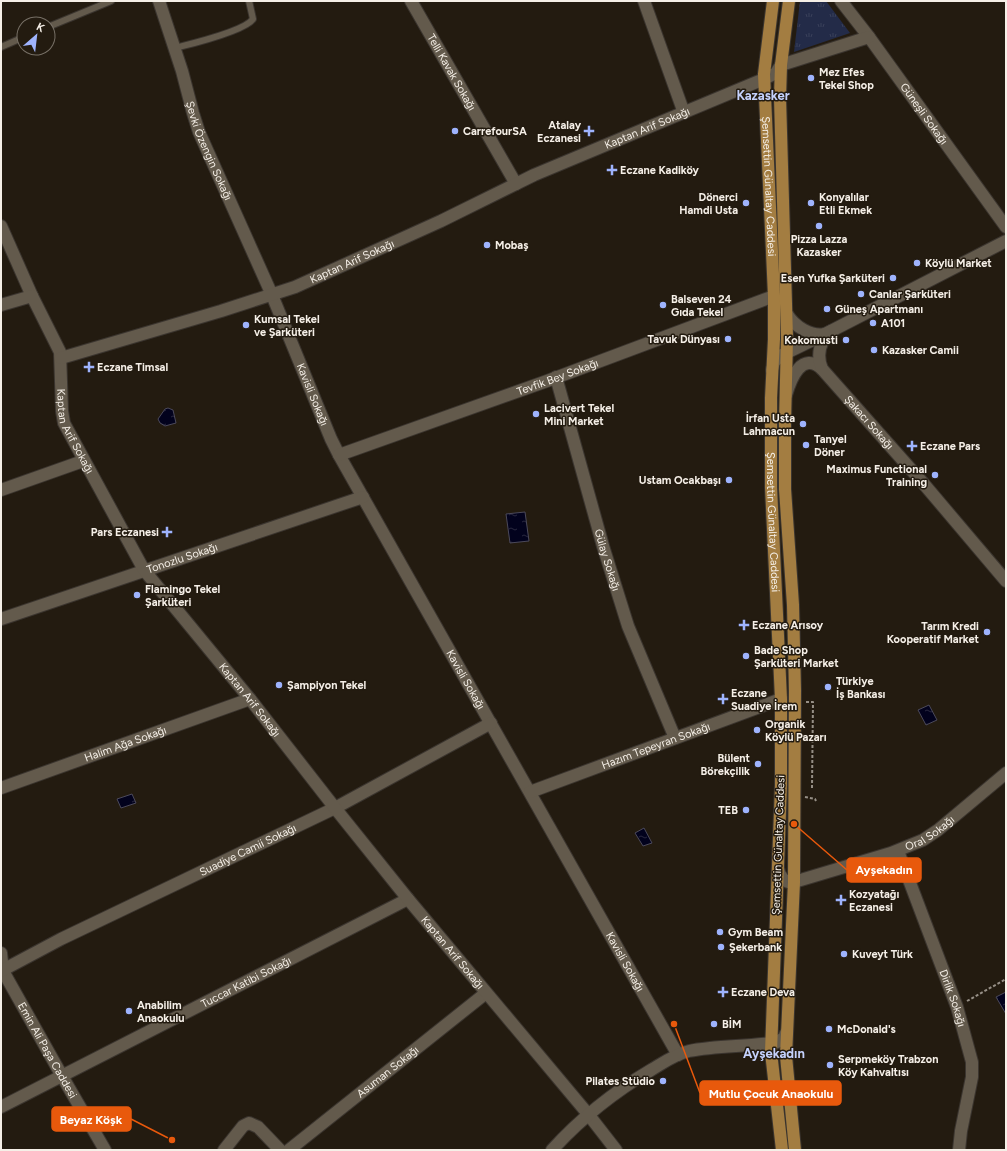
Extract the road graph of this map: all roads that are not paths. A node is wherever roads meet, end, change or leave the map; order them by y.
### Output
1 (111, 1) edge
2 (159, 1) edge
3 (249, 1) edge
4 (411, 1) edge
5 (644, 1) edge
6 (773, 1) edge
7 (789, 1) edge
8 (841, 1) edge
9 (56, 24) edge
10 (869, 37) junction
11 (16, 40) edge
12 (1, 47) edge
13 (175, 48) junction
14 (782, 65) junction
15 (764, 79) junction
16 (684, 113) junction
17 (516, 184) junction
18 (1, 226) edge
19 (1006, 227) edge
20 (1006, 240) edge
21 (272, 295) junction
22 (32, 296) junction
23 (774, 296) junction
24 (1, 305) edge
25 (787, 314) junction
26 (828, 333) junction
27 (787, 352) junction
28 (61, 358) junction
29 (822, 369) junction
30 (772, 373) junction
31 (556, 378) junction
32 (786, 398) junction
33 (339, 455) junction
34 (83, 461) junction
35 (1, 490) edge
36 (363, 497) junction
37 (144, 570) junction
38 (1006, 581) edge
39 (1, 619) edge
40 (250, 699) junction
41 (781, 699) junction
42 (491, 723) junction
43 (675, 738) junction
44 (1006, 773) edge
45 (1, 788) edge
46 (530, 792) junction
47 (335, 808) junction
48 (898, 851) junction
49 (778, 868) junction
50 (794, 882) junction
51 (408, 899) junction
52 (1, 953) edge
53 (2, 971) edge
54 (486, 993) junction
55 (786, 1033) junction
56 (771, 1043) junction
57 (678, 1055) junction
58 (62, 1076) junction
59 (1, 1107) edge
60 (588, 1114) junction
61 (105, 1150) edge
62 (224, 1150) edge
63 (280, 1150) edge
64 (289, 1150) edge
65 (552, 1150) edge
66 (616, 1150) edge
67 (782, 1150) edge
68 (795, 1150) edge
69 (959, 1150) edge

1 - 9 lane
2 - 13 street, Şevki Özengin Sokağı
3 - 13 lane
4 - 17 street, Telli Kavak Sokağı
5 - 16 street
6 - 15 main road, Şemsettin Günaltay Caddesi
7 - 14 main road, Şemsettin Günaltay Caddesi
8 - 10 street, Güneşli Sokağı
10 - 14 street
10 - 19 street, Güneşli Sokağı
11 - 12 lane
13 - 21 street, Şevki Özengin Sokağı
14 - 15 street, Kaptan Arif Sokağı
14 - 25 main road, Şemsettin Günaltay Caddesi
15 - 16 street, Kaptan Arif Sokağı
15 - 23 main road, Şemsettin Günaltay Caddesi
16 - 17 street, Kaptan Arif Sokağı
17 - 21 street, Kaptan Arif Sokağı
18 - 22 street
20 - 26 street
21 - 28 street, Kaptan Arif Sokağı
21 - 33 street, Kavisli Sokağı
22 - 24 street
22 - 28 street
23 - 30 main road, Şemsettin Günaltay Caddesi
23 - 31 street, Tevfik Bey Sokağı
25 - 26 street
25 - 27 main road, Şemsettin Günaltay Caddesi
26 - 27 street
26 - 29 street
27 - 30 street
27 - 32 main road, Şemsettin Günaltay Caddesi
28 - 34 street, Kaptan Arif Sokağı
29 - 32 street
29 - 38 street, Şakacı Sokağı
30 - 41 main road, Şemsettin Günaltay Caddesi
31 - 33 street, Tevfik Bey Sokağı
31 - 43 street, Gülay Sokağı
32 - 50 main road, Şemsettin Günaltay Caddesi
33 - 36 street, Kavisli Sokağı
34 - 35 street
34 - 37 street, Kaptan Arif Sokağı
36 - 37 street, Tonozlu Sokağı
36 - 42 street, Kavisli Sokağı
37 - 39 street, Tonozlu Sokağı
37 - 40 street, Kaptan Arif Sokağı
40 - 45 street, Halim Ağa Sokağı
40 - 47 street, Kaptan Arif Sokağı
41 - 43 street, Hazım Tepeyran Sokağı
41 - 49 main road, Şemsettin Günaltay Caddesi
42 - 46 street, Kavisli Sokağı
42 - 47 street, Suadiye Camii Sokağı
43 - 46 street, Hazım Tepeyran Sokağı
44 - 48 street, Oral Sokağı
46 - 57 street, Kavisli Sokağı
47 - 51 street, Kaptan Arif Sokağı
47 - 53 street, Suadiye Camii Sokağı
48 - 50 street, Oral Sokağı
48 - 69 street, Dirlik Sokağı
49 - 50 street
49 - 56 main road, Şemsettin Günaltay Caddesi
50 - 55 main road, Şemsettin Günaltay Caddesi
51 - 54 street, Kaptan Arif Sokağı
51 - 58 street, Tuccar Katibi Sokağı
52 - 53 street
53 - 58 street, Emin Ali Paşa Caddesi
54 - 60 street, Kaptan Arif Sokağı
54 - 64 street, Asuman Sokağı
55 - 56 street
55 - 68 main road, Şemsettin Günaltay Caddesi
56 - 57 street
56 - 67 main road, Şemsettin Günaltay Caddesi
57 - 60 street
58 - 59 street, Tuccar Katibi Sokağı
58 - 61 street, Emin Ali Paşa Caddesi
60 - 65 street
60 - 66 street, Kaptan Arif Sokağı
62 - 63 street

